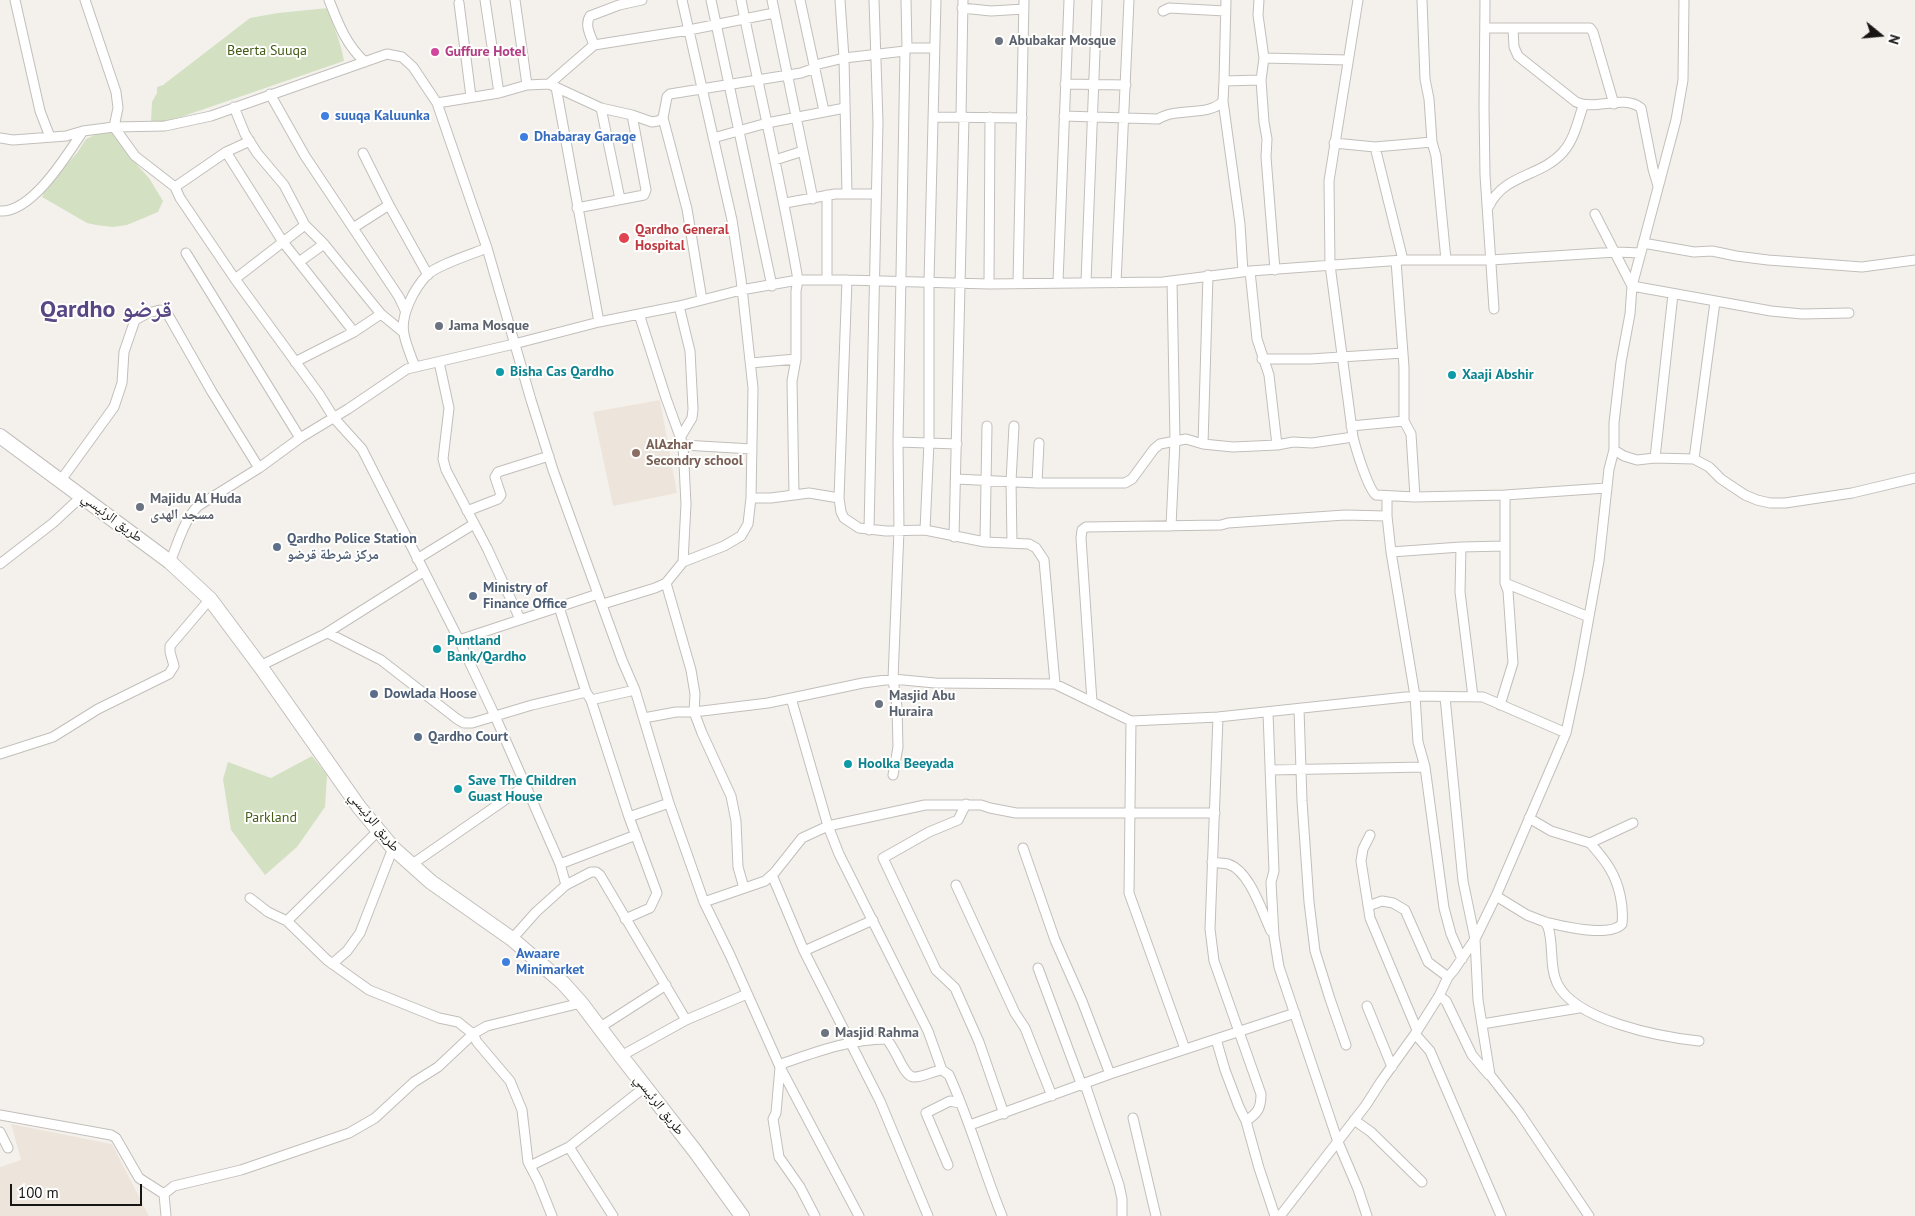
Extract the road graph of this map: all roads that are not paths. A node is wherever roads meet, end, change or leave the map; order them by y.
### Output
1 (15, 0) edge
2 (85, 0) edge
3 (329, 0) edge
4 (485, 0) edge
5 (515, 0) edge
6 (642, 0) edge
7 (682, 0) edge
8 (711, 0) edge
9 (742, 0) edge
10 (772, 0) edge
11 (800, 0) edge
12 (840, 0) edge
13 (874, 0) edge
14 (906, 0) edge
15 (936, 0) edge
16 (1069, 0) edge
17 (1097, 0) edge
18 (1129, 0) edge
19 (1226, 0) edge
20 (1259, 0) edge
21 (1358, 0) edge
22 (1422, 0) edge
23 (1485, 0) edge
24 (1684, 0) edge
25 (458, 3) dead end
26 (962, 4) edge
27 (1024, 5) edge
28 (1163, 11) dead end
29 (1225, 11) junction
30 (774, 13) junction
31 (745, 19) junction
32 (715, 24) junction
33 (1485, 28) junction
34 (1512, 28) junction
35 (689, 30) junction
36 (594, 45) junction
37 (934, 48) junction
38 (906, 50) junction
39 (877, 54) junction
40 (844, 58) junction
41 (1264, 58) junction
42 (1348, 60) junction
43 (365, 62) junction
44 (815, 65) junction
45 (787, 76) junction
46 (756, 79) junction
47 (1261, 80) junction
48 (1224, 81) junction
49 (1094, 83) junction
50 (1066, 84) junction
51 (730, 85) junction
52 (1126, 85) junction
53 (527, 86) junction
54 (552, 86) junction
55 (702, 89) junction
56 (499, 93) junction
57 (270, 94) junction
58 (471, 97) junction
59 (1223, 101) junction
60 (437, 103) junction
61 (1614, 104) junction
62 (1583, 106) junction
63 (234, 107) junction
64 (600, 108) junction
65 (846, 108) junction
66 (824, 111) junction
67 (632, 115) junction
68 (933, 116) junction
69 (1064, 116) junction
70 (1093, 116) junction
71 (796, 117) junction
72 (962, 117) junction
73 (990, 117) junction
74 (1123, 117) junction
75 (663, 118) junction
76 (1022, 118) junction
77 (767, 123) junction
78 (114, 128) junction
79 (82, 131) junction
80 (740, 131) junction
81 (50, 137) junction
82 (0, 138) edge
83 (713, 138) junction
84 (250, 141) junction
85 (1432, 142) junction
86 (1334, 143) junction
87 (1375, 147) junction
88 (803, 151) junction
89 (226, 152) junction
90 (363, 153) dead end
91 (775, 160) junction
92 (1659, 186) junction
93 (175, 187) junction
94 (847, 193) junction
95 (876, 194) junction
96 (827, 196) junction
97 (620, 199) junction
98 (813, 199) junction
99 (785, 203) junction
100 (389, 205) junction
101 (1488, 206) junction
102 (577, 208) junction
103 (0, 211) edge
104 (1595, 214) dead end
105 (305, 226) junction
106 (353, 228) junction
107 (283, 242) junction
108 (1643, 243) junction
109 (324, 244) junction
110 (487, 248) junction
111 (1616, 252) junction
112 (186, 253) dead end
113 (1641, 253) junction
114 (1400, 260) junction
115 (1446, 260) junction
116 (1491, 260) junction
117 (1915, 260) edge
118 (299, 262) junction
119 (1330, 265) junction
120 (1276, 270) junction
121 (1247, 271) junction
122 (428, 275) junction
123 (1208, 275) junction
124 (234, 279) junction
125 (826, 279) junction
126 (798, 280) junction
127 (847, 280) junction
128 (873, 281) junction
129 (1172, 281) junction
130 (902, 282) junction
131 (929, 282) junction
132 (1058, 282) junction
133 (1086, 282) junction
134 (959, 283) junction
135 (1018, 283) junction
136 (1116, 283) junction
137 (989, 284) junction
138 (772, 286) junction
139 (1632, 286) junction
140 (741, 290) junction
141 (1673, 294) junction
142 (702, 300) junction
143 (1715, 302) junction
144 (679, 306) junction
145 (1494, 309) dead end
146 (406, 310) junction
147 (1849, 313) dead end
148 (381, 314) junction
149 (640, 314) junction
150 (598, 322) junction
151 (354, 332) junction
152 (403, 332) junction
153 (514, 344) junction
154 (1402, 352) junction
155 (1342, 357) junction
156 (796, 359) junction
157 (1262, 359) junction
158 (295, 362) junction
159 (439, 362) junction
160 (751, 362) junction
161 (415, 367) junction
162 (334, 418) junction
163 (1404, 421) junction
164 (987, 426) dead end
165 (1014, 426) dead end
166 (1351, 426) junction
167 (0, 436) edge
168 (1353, 437) junction
169 (300, 438) junction
170 (682, 441) junction
171 (1175, 441) junction
172 (898, 442) junction
173 (929, 442) junction
174 (1039, 443) dead end
175 (957, 444) junction
176 (1203, 444) junction
177 (1276, 445) junction
178 (752, 449) junction
179 (1614, 450) junction
180 (549, 456) junction
181 (1654, 458) junction
182 (1694, 459) junction
183 (260, 468) junction
184 (1915, 478) edge
185 (956, 479) junction
186 (61, 480) junction
187 (986, 480) junction
188 (1011, 481) junction
189 (1037, 482) junction
190 (1606, 488) junction
191 (794, 494) junction
192 (1504, 495) junction
193 (82, 496) junction
194 (1387, 496) junction
195 (1415, 497) junction
196 (751, 498) junction
197 (839, 498) junction
198 (467, 511) junction
199 (1387, 516) junction
200 (474, 524) junction
201 (1171, 526) junction
202 (870, 530) junction
203 (899, 530) junction
204 (925, 530) junction
205 (954, 537) junction
206 (985, 542) junction
207 (1012, 543) junction
208 (1505, 546) junction
209 (1461, 547) junction
210 (1391, 552) junction
211 (417, 559) junction
212 (170, 562) junction
213 (684, 562) junction
214 (0, 564) edge
215 (423, 572) junction
216 (666, 583) junction
217 (1505, 584) junction
218 (598, 594) junction
219 (210, 599) junction
220 (603, 604) junction
221 (559, 606) junction
222 (1589, 617) junction
223 (520, 619) junction
224 (325, 634) junction
225 (459, 640) junction
226 (260, 666) junction
227 (893, 679) junction
228 (1055, 684) junction
229 (635, 690) junction
230 (586, 692) junction
231 (1415, 696) junction
232 (1445, 696) junction
233 (1473, 697) junction
234 (791, 698) junction
235 (591, 700) junction
236 (1092, 702) junction
237 (1500, 705) junction
238 (1299, 709) junction
239 (694, 712) junction
240 (1268, 713) junction
241 (495, 716) junction
242 (1218, 717) junction
243 (644, 718) junction
244 (1130, 721) junction
245 (1566, 733) junction
246 (0, 754) edge
247 (1425, 766) junction
248 (1301, 769) junction
249 (1270, 770) junction
250 (893, 775) dead end
251 (525, 786) junction
252 (669, 803) junction
253 (966, 804) junction
254 (1129, 813) junction
255 (1216, 813) junction
256 (630, 817) junction
257 (1529, 818) junction
258 (1633, 823) dead end
259 (828, 826) junction
260 (378, 830) junction
261 (636, 834) junction
262 (1370, 836) dead end
263 (1590, 843) junction
264 (393, 848) junction
265 (1023, 848) dead end
266 (1212, 862) junction
267 (411, 864) junction
268 (560, 864) junction
269 (772, 875) junction
270 (566, 885) junction
271 (956, 885) dead end
272 (744, 888) junction
273 (1496, 896) junction
274 (250, 898) dead end
275 (704, 902) junction
276 (1368, 906) junction
277 (625, 919) junction
278 (872, 920) junction
279 (287, 921) junction
280 (1545, 922) junction
281 (1274, 936) junction
282 (512, 939) junction
283 (1476, 939) junction
284 (804, 951) junction
285 (1462, 959) junction
286 (332, 964) junction
287 (1038, 968) dead end
288 (1448, 977) junction
289 (666, 985) junction
290 (747, 994) junction
291 (1439, 996) junction
292 (582, 1003) junction
293 (1366, 1006) dead end
294 (1579, 1008) junction
295 (1295, 1013) junction
296 (686, 1020) junction
297 (1482, 1024) junction
298 (599, 1028) junction
299 (1240, 1032) junction
300 (1416, 1032) junction
301 (473, 1034) junction
302 (1216, 1039) junction
303 (1699, 1041) dead end
304 (851, 1044) junction
305 (1346, 1045) dead end
306 (1185, 1049) junction
307 (621, 1056) junction
308 (780, 1067) junction
309 (1392, 1067) junction
310 (942, 1070) junction
311 (1110, 1074) junction
312 (1490, 1075) junction
313 (1084, 1085) junction
314 (645, 1087) junction
315 (1052, 1096) junction
316 (959, 1103) junction
317 (1004, 1114) junction
318 (0, 1115) edge
319 (1134, 1118) dead end
320 (1354, 1120) junction
321 (1246, 1121) junction
322 (970, 1125) junction
323 (0, 1132) edge
324 (1338, 1142) junction
325 (569, 1147) junction
326 (8, 1148) dead end
327 (948, 1165) dead end
328 (530, 1166) junction
329 (1422, 1182) dead end
330 (164, 1194) junction
331 (166, 1216) edge
332 (552, 1216) edge
333 (613, 1216) edge
334 (742, 1216) edge
335 (816, 1216) edge
336 (858, 1216) edge
337 (928, 1216) edge
338 (1002, 1216) edge
339 (1122, 1216) edge
340 (1156, 1216) edge
341 (1275, 1216) edge
342 (1280, 1216) edge
343 (1367, 1216) edge
344 (1501, 1216) edge
345 (1589, 1216) edge

1 - 81 street
2 - 78 street
3 - 43 street
4 - 56 street
5 - 53 street
6 - 36 street
7 - 35 street
8 - 32 street
9 - 31 street
10 - 30 street
11 - 44 street
12 - 40 street
13 - 39 street
14 - 38 street
15 - 37 street
16 - 50 street
17 - 49 street
18 - 52 street
19 - 29 street
20 - 41 street
21 - 42 street
22 - 85 street
23 - 33 street
24 - 92 street
25 - 58 street
26 - 27 street
26 - 72 street
27 - 76 street
28 - 29 street
29 - 48 street
30 - 31 street
30 - 45 street
31 - 32 street
31 - 46 street
32 - 35 street
32 - 51 street
33 - 34 street
33 - 101 street
34 - 61 street
34 - 62 street
35 - 36 street
35 - 55 street
36 - 54 street
37 - 38 street
37 - 68 street
38 - 39 street
38 - 130 street
39 - 40 street
39 - 95 street
40 - 44 street
40 - 65 street
41 - 42 street
41 - 47 street
42 - 86 street
43 - 57 street
43 - 60 street
44 - 45 street
44 - 66 street
45 - 46 street
45 - 71 street
46 - 51 street
46 - 77 street
47 - 48 street
47 - 120 street
48 - 59 street
49 - 50 street
49 - 52 street
49 - 70 street
50 - 69 street
51 - 55 street
51 - 80 street
52 - 74 street
53 - 54 street
53 - 56 street
54 - 64 street
54 - 102 street
55 - 75 street
55 - 83 street
56 - 58 street
57 - 63 street
57 - 106 street
58 - 60 street
59 - 74 street
59 - 121 street
60 - 110 street
61 - 62 street
61 - 92 street
62 - 101 street
63 - 78 street
63 - 84 street
64 - 67 street
64 - 97 street
65 - 66 street
65 - 94 street
66 - 71 street
67 - 75 street
67 - 97 street
68 - 72 street
68 - 131 street
69 - 70 street
69 - 132 street
70 - 74 street
70 - 133 street
71 - 77 street
71 - 88 street
72 - 73 street
72 - 134 street
73 - 76 street
73 - 137 street
74 - 136 street
75 - 142 street
76 - 135 street
77 - 80 street
77 - 91 street
78 - 79 street
78 - 93 street
79 - 81 street
79 - 103 street
80 - 83 street
80 - 138 street
81 - 82 street
83 - 140 street
84 - 89 street
84 - 105 street
85 - 87 street
85 - 115 street
86 - 87 street
86 - 119 street
87 - 114 street
88 - 91 street
88 - 98 street
89 - 93 street
89 - 107 street
90 - 100 street
91 - 99 street
92 - 108 street
93 - 124 street
94 - 95 street
94 - 96 street
95 - 128 street
96 - 98 street
96 - 125 street
97 - 102 street
98 - 99 street
99 - 126 street
100 - 106 street
100 - 122 street
101 - 116 street
102 - 150 street
104 - 111 street
105 - 107 street
105 - 109 street
106 - 146 street
107 - 118 street
107 - 124 street
108 - 113 street
108 - 117 street
109 - 118 street
109 - 148 street
110 - 122 street
110 - 153 street
111 - 113 street
111 - 116 street
111 - 139 street
112 - 169 street
113 - 139 street
114 - 115 street
114 - 119 street
114 - 154 street
115 - 116 street
116 - 145 street
118 - 151 street
119 - 120 street
119 - 155 street
120 - 121 street
121 - 123 street
121 - 157 street
122 - 146 street
123 - 129 street
123 - 176 street
124 - 158 street
125 - 126 street
125 - 127 street
126 - 138 street
126 - 156 street
127 - 128 street
127 - 197 street
128 - 130 street
128 - 202 street
129 - 136 street
129 - 171 street
130 - 131 street
130 - 172 street
131 - 134 street
131 - 173 street
132 - 133 street
132 - 135 street
133 - 136 street
134 - 137 street
134 - 175 street
135 - 137 street
138 - 140 street
139 - 141 street
139 - 179 street
140 - 142 street
140 - 160 street
141 - 143 street
141 - 181 street
142 - 144 street
143 - 147 street
143 - 182 street
144 - 149 street
144 - 170 street
146 - 152 street
148 - 151 street
148 - 152 street
149 - 150 street
149 - 170 street
150 - 153 street
151 - 158 street
152 - 161 street
153 - 159 street
153 - 180 street
154 - 155 street
154 - 163 street
155 - 157 street
155 - 166 street
156 - 160 street
156 - 191 street
157 - 177 street
158 - 162 street
159 - 161 street
159 - 198 street
160 - 178 street
161 - 162 street
162 - 169 street
162 - 211 street
163 - 166 street
163 - 195 street
164 - 187 street
165 - 188 street
166 - 168 street
167 - 186 main road, طريق الرئيسي
168 - 177 street
168 - 194 street
169 - 183 street
170 - 178 street
170 - 213 street
171 - 176 street
171 - 189 street
171 - 201 street
172 - 173 street
172 - 203 street
173 - 175 street
173 - 204 street
174 - 189 street
175 - 185 street
176 - 177 street
178 - 196 street
179 - 181 street
179 - 190 street
180 - 198 street
180 - 218 street
181 - 182 street
182 - 184 street
183 - 186 street
183 - 212 street
185 - 187 street
185 - 205 street
186 - 193 main road, طريق الرئيسي
187 - 188 street
187 - 206 street
188 - 189 street
188 - 207 street
190 - 192 street
190 - 222 street
191 - 196 street
191 - 197 street
192 - 195 street
192 - 208 street
193 - 212 main road, طريق الرئيسي
193 - 214 street
194 - 195 street
194 - 199 street
196 - 213 street
197 - 202 street
198 - 200 street
199 - 201 street
199 - 210 street
200 - 211 street
200 - 223 street
201 - 236 street
202 - 203 street
203 - 204 street
203 - 227 street
204 - 205 street
205 - 206 street
206 - 207 street
207 - 228 street
208 - 209 street
208 - 217 street
209 - 210 street
209 - 233 street
210 - 231 street
211 - 215 street
212 - 219 main road, طريق الرئيسي
213 - 216 street
215 - 224 street
215 - 225 street
216 - 220 street
216 - 239 street
217 - 222 street
217 - 237 street
218 - 220 street
218 - 221 street
219 - 226 main road, طريق الرئيسي
219 - 246 street
220 - 229 street
221 - 223 street
221 - 230 street
222 - 245 street
223 - 225 street
224 - 226 street
224 - 241 street
225 - 241 street
226 - 260 main road, طريق الرئيسي
227 - 228 street
227 - 234 street
227 - 250 street
228 - 236 street
229 - 235 street
229 - 243 street
230 - 235 street
230 - 241 street
231 - 232 street
231 - 238 street
231 - 247 street
232 - 233 street
232 - 283 street
233 - 237 street
234 - 239 street
234 - 259 street
235 - 256 street
236 - 244 street
237 - 245 street
238 - 240 street
238 - 248 street
239 - 243 street
239 - 272 street
240 - 242 street
240 - 249 street
241 - 251 street
242 - 244 street
242 - 255 street
243 - 252 street
244 - 254 street
245 - 257 street
247 - 248 street
247 - 285 street
248 - 249 street
248 - 305 street
249 - 281 street
251 - 267 street
251 - 268 street
252 - 256 street
252 - 275 street
253 - 254 street
253 - 259 street
253 - 317 street
254 - 255 street
254 - 306 street
255 - 266 street
256 - 261 street
257 - 263 street
257 - 273 street
258 - 263 street
259 - 269 street
259 - 278 street
260 - 264 main road, طريق الرئيسي
260 - 279 street
261 - 268 street
261 - 277 street
262 - 276 street
263 - 280 street
264 - 267 main road, طريق الرئيسي
264 - 286 street
265 - 311 street
266 - 281 street
266 - 299 street
267 - 282 main road, طريق الرئيسي
268 - 270 street
269 - 272 street
269 - 284 street
270 - 277 street
270 - 282 street
271 - 315 street
272 - 275 street
273 - 280 street
273 - 283 street
274 - 279 street
275 - 290 street
276 - 288 street
276 - 300 street
277 - 289 street
278 - 284 street
278 - 310 street
279 - 286 street
280 - 294 street
281 - 295 street
282 - 292 main road, طريق الرئيسي
283 - 285 street
283 - 297 street
284 - 304 street
285 - 288 street
286 - 301 street
287 - 313 street
288 - 291 street
289 - 296 street
289 - 298 street
290 - 296 street
290 - 308 street
291 - 300 street
291 - 312 street
292 - 298 main road, طريق الرئيسي
292 - 301 street
293 - 309 street
294 - 297 street
294 - 303 street
295 - 299 street
295 - 324 street
296 - 307 street
297 - 312 street
298 - 307 main road, طريق الرئيسي
299 - 302 street
299 - 321 street
300 - 309 street
300 - 344 street
301 - 328 street
301 - 330 street
302 - 306 street
302 - 321 street
304 - 308 street
304 - 310 street
304 - 337 street
306 - 311 street
307 - 314 main road, طريق الرئيسي
308 - 335 street
308 - 336 street
309 - 320 street
310 - 316 street
311 - 313 street
312 - 345 street
313 - 315 street
313 - 339 street
314 - 325 street
314 - 334 main road, طريق الرئيسي
315 - 317 street
316 - 322 street
316 - 327 street
317 - 322 street
318 - 330 street
319 - 340 street
320 - 324 street
320 - 329 street
321 - 341 street
322 - 338 street
323 - 326 street
324 - 342 street
324 - 343 street
325 - 328 street
325 - 333 street
328 - 332 street
330 - 331 street

